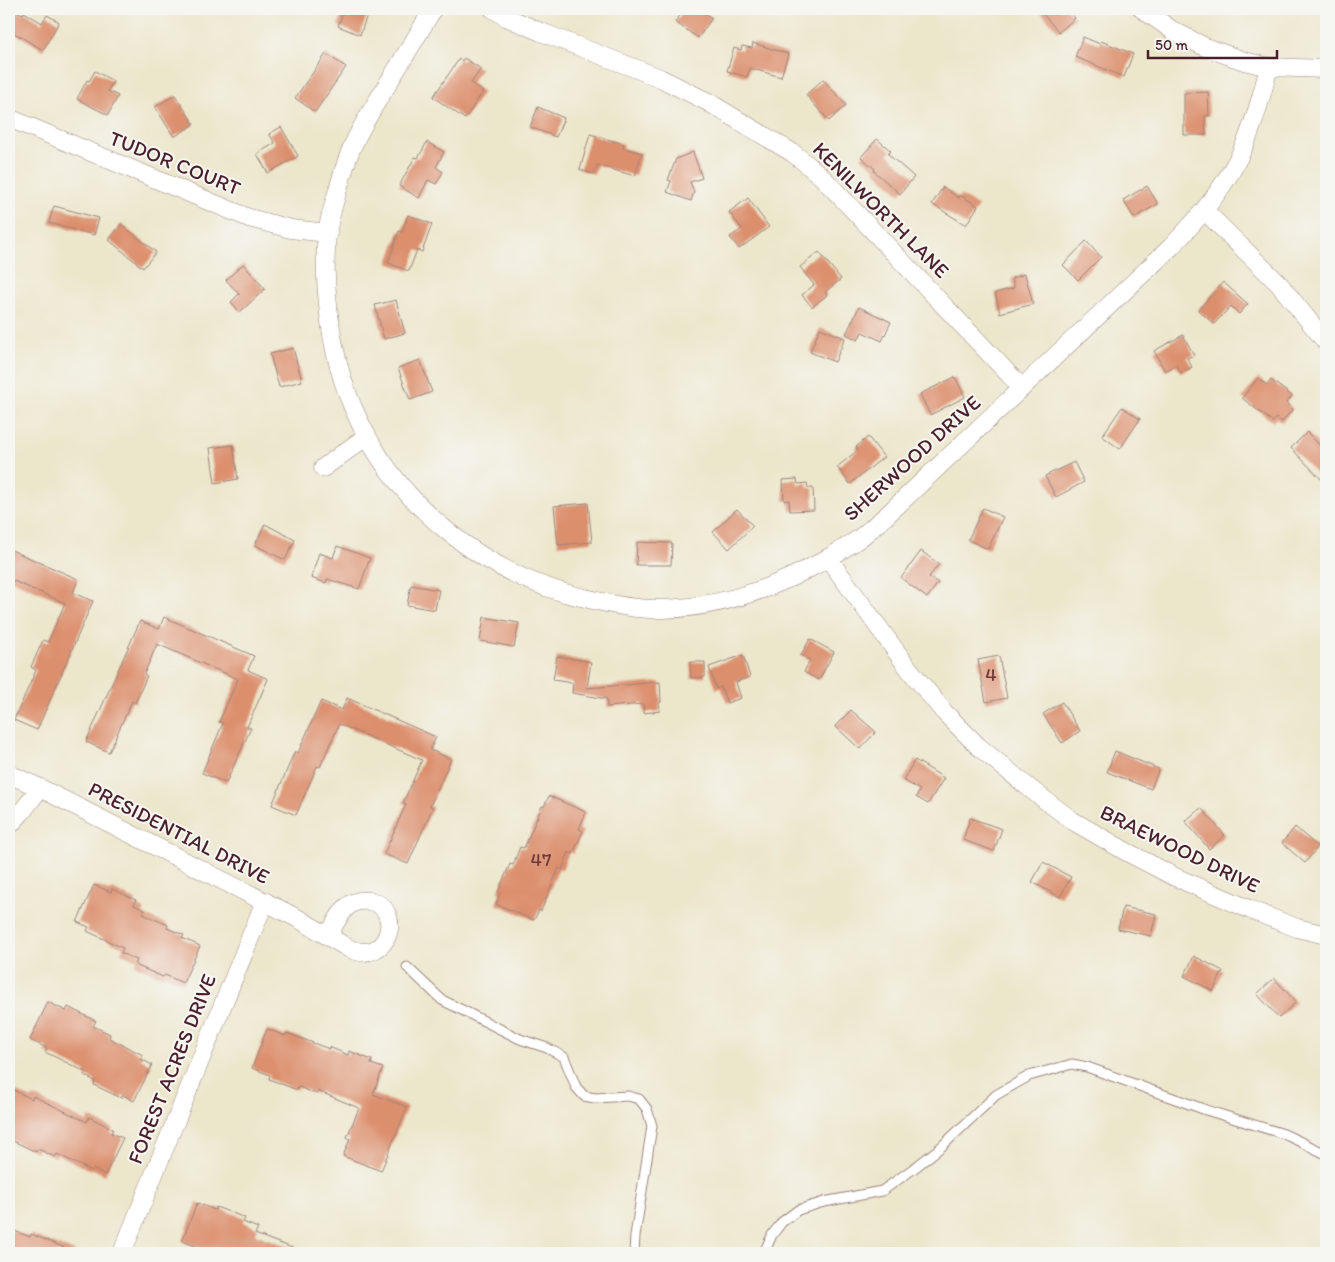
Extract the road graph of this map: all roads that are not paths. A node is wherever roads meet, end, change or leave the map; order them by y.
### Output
1 (434, 9) edge
2 (493, 9) edge
3 (1142, 9) edge
4 (1269, 67) junction
5 (1326, 69) edge
6 (9, 118) edge
7 (1205, 211) junction
8 (328, 233) junction
9 (1326, 342) edge
10 (1022, 388) junction
11 (367, 436) junction
12 (323, 468) dead end
13 (828, 558) junction
14 (9, 774) edge
15 (40, 788) junction
16 (9, 826) edge
17 (265, 901) junction
18 (1326, 935) edge
19 (328, 936) dead end
20 (407, 967) dead end
21 (1326, 1154) edge
22 (122, 1253) edge
23 (634, 1253) edge
24 (764, 1253) edge

1 - 8 street, SHERWOOD DRIVE
2 - 10 street, KENILWORTH LANE
3 - 4 street
4 - 5 street
4 - 7 street, SHERWOOD DRIVE
6 - 8 street, TUDOR COURT
7 - 9 street
7 - 10 street, SHERWOOD DRIVE
8 - 11 street, SHERWOOD DRIVE
10 - 13 street, SHERWOOD DRIVE
11 - 12 street
11 - 13 street, SHERWOOD DRIVE
13 - 18 street, BRAEWOOD DRIVE
14 - 15 street, PRESIDENTIAL DRIVE
15 - 16 street
15 - 17 street, PRESIDENTIAL DRIVE
17 - 19 street, PRESIDENTIAL DRIVE
17 - 22 street, FOREST ACRES DRIVE
20 - 23 lane
21 - 24 lane

